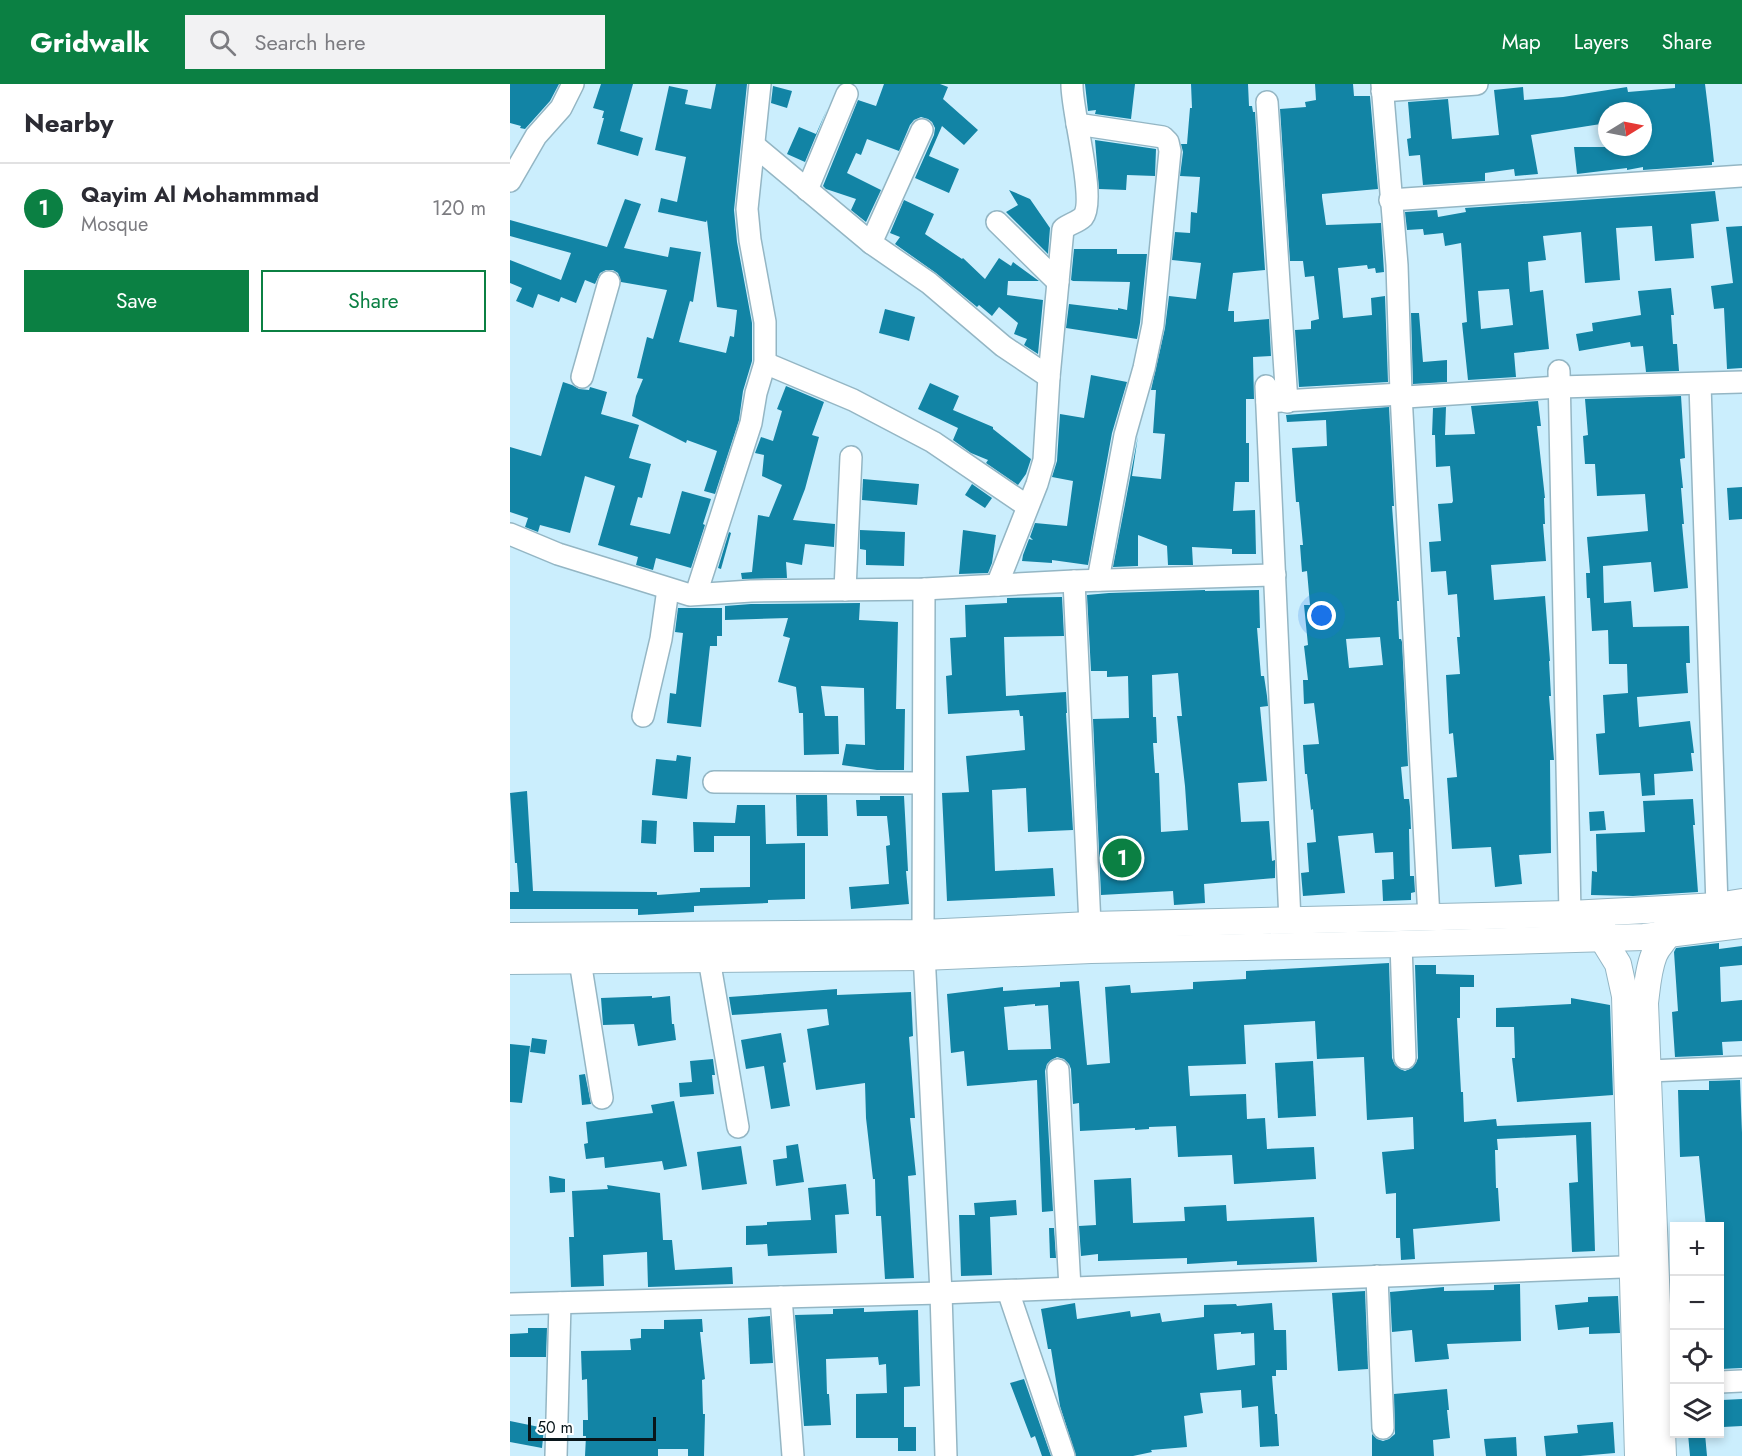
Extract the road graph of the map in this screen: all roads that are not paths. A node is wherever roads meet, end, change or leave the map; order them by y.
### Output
1 (573, 84) edge
2 (760, 84) edge
3 (1072, 84) edge
4 (1477, 84) edge
5 (1382, 87) edge
6 (847, 94) dead end
7 (1267, 102) dead end
8 (1077, 124) junction
9 (922, 130) dead end
10 (755, 146) junction
11 (1742, 176) edge
12 (510, 181) edge
13 (807, 190) junction
14 (1390, 200) junction
15 (997, 222) dead end
16 (870, 243) junction
17 (609, 282) dead end
18 (1058, 282) junction
19 (765, 363) junction
20 (582, 376) dead end
21 (1049, 377) junction
22 (1559, 379) junction
23 (1742, 382) edge
24 (1700, 384) junction
25 (1401, 394) junction
26 (1274, 397) junction
27 (851, 457) dead end
28 (1027, 506) junction
29 (510, 534) edge
30 (1275, 575) junction
31 (1098, 580) junction
32 (1074, 581) junction
33 (998, 585) junction
34 (668, 589) junction
35 (924, 589) junction
36 (844, 590) junction
37 (696, 594) junction
38 (643, 716) dead end
39 (714, 782) dead end
40 (922, 783) junction
41 (1730, 904) edge
42 (1666, 909) junction
43 (1570, 914) junction
44 (1429, 918) junction
45 (1290, 921) junction
46 (1090, 925) junction
47 (1602, 925) junction
48 (1742, 925) edge
49 (1667, 935) junction
50 (510, 936) edge
51 (1401, 944) junction
52 (923, 945) junction
53 (709, 960) junction
54 (510, 961) edge
55 (580, 961) junction
56 (1405, 1058) dead end
57 (1742, 1066) edge
58 (1058, 1070) dead end
59 (1648, 1071) junction
60 (602, 1098) dead end
61 (738, 1126) dead end
62 (1643, 1266) junction
63 (1377, 1276) junction
64 (1070, 1288) junction
65 (1008, 1291) junction
66 (940, 1293) junction
67 (781, 1297) junction
68 (560, 1303) junction
69 (510, 1304) edge
70 (1724, 1382) edge
71 (1742, 1382) edge
72 (1667, 1383) edge
73 (1383, 1428) dead end
74 (556, 1456) edge
75 (793, 1456) edge
76 (946, 1456) edge
77 (1064, 1456) edge
78 (1638, 1456) edge
79 (1663, 1456) edge

1 - 12 street
2 - 10 street
3 - 8 street
4 - 5 street
5 - 14 street
6 - 13 street
7 - 26 street
8 - 18 street
8 - 31 street
9 - 16 street
10 - 13 street
10 - 19 street
11 - 14 street
13 - 16 street
14 - 25 street
15 - 18 street
16 - 21 street
17 - 20 street
18 - 21 street
19 - 28 street
19 - 37 street
21 - 28 street
22 - 24 street
22 - 25 street
22 - 43 street
23 - 24 street
24 - 41 street
25 - 26 street
25 - 44 street
26 - 30 street
27 - 36 street
28 - 33 street
29 - 34 street
30 - 31 street
30 - 45 street
31 - 32 street
32 - 33 street
32 - 46 street
33 - 35 street
34 - 37 street
34 - 38 street
35 - 36 street
35 - 40 street
36 - 37 street
39 - 40 street
40 - 52 street
41 - 42 street
42 - 47 street
42 - 49 street
43 - 44 street
43 - 47 street
44 - 45 street
45 - 46 street
46 - 52 street
47 - 49 street
47 - 51 street
47 - 62 street
48 - 49 street
49 - 59 street
50 - 52 street
51 - 52 street
51 - 56 street
52 - 53 street
52 - 66 street
53 - 55 street
53 - 61 street
54 - 55 street
55 - 60 street
57 - 59 street
58 - 64 street
59 - 62 street
62 - 63 street
62 - 72 street
62 - 78 street
63 - 64 street
63 - 73 street
64 - 65 street
65 - 66 street
65 - 77 street
66 - 67 street
66 - 76 street
67 - 68 street
67 - 75 street
68 - 69 street
68 - 74 street
70 - 71 street
72 - 79 street

